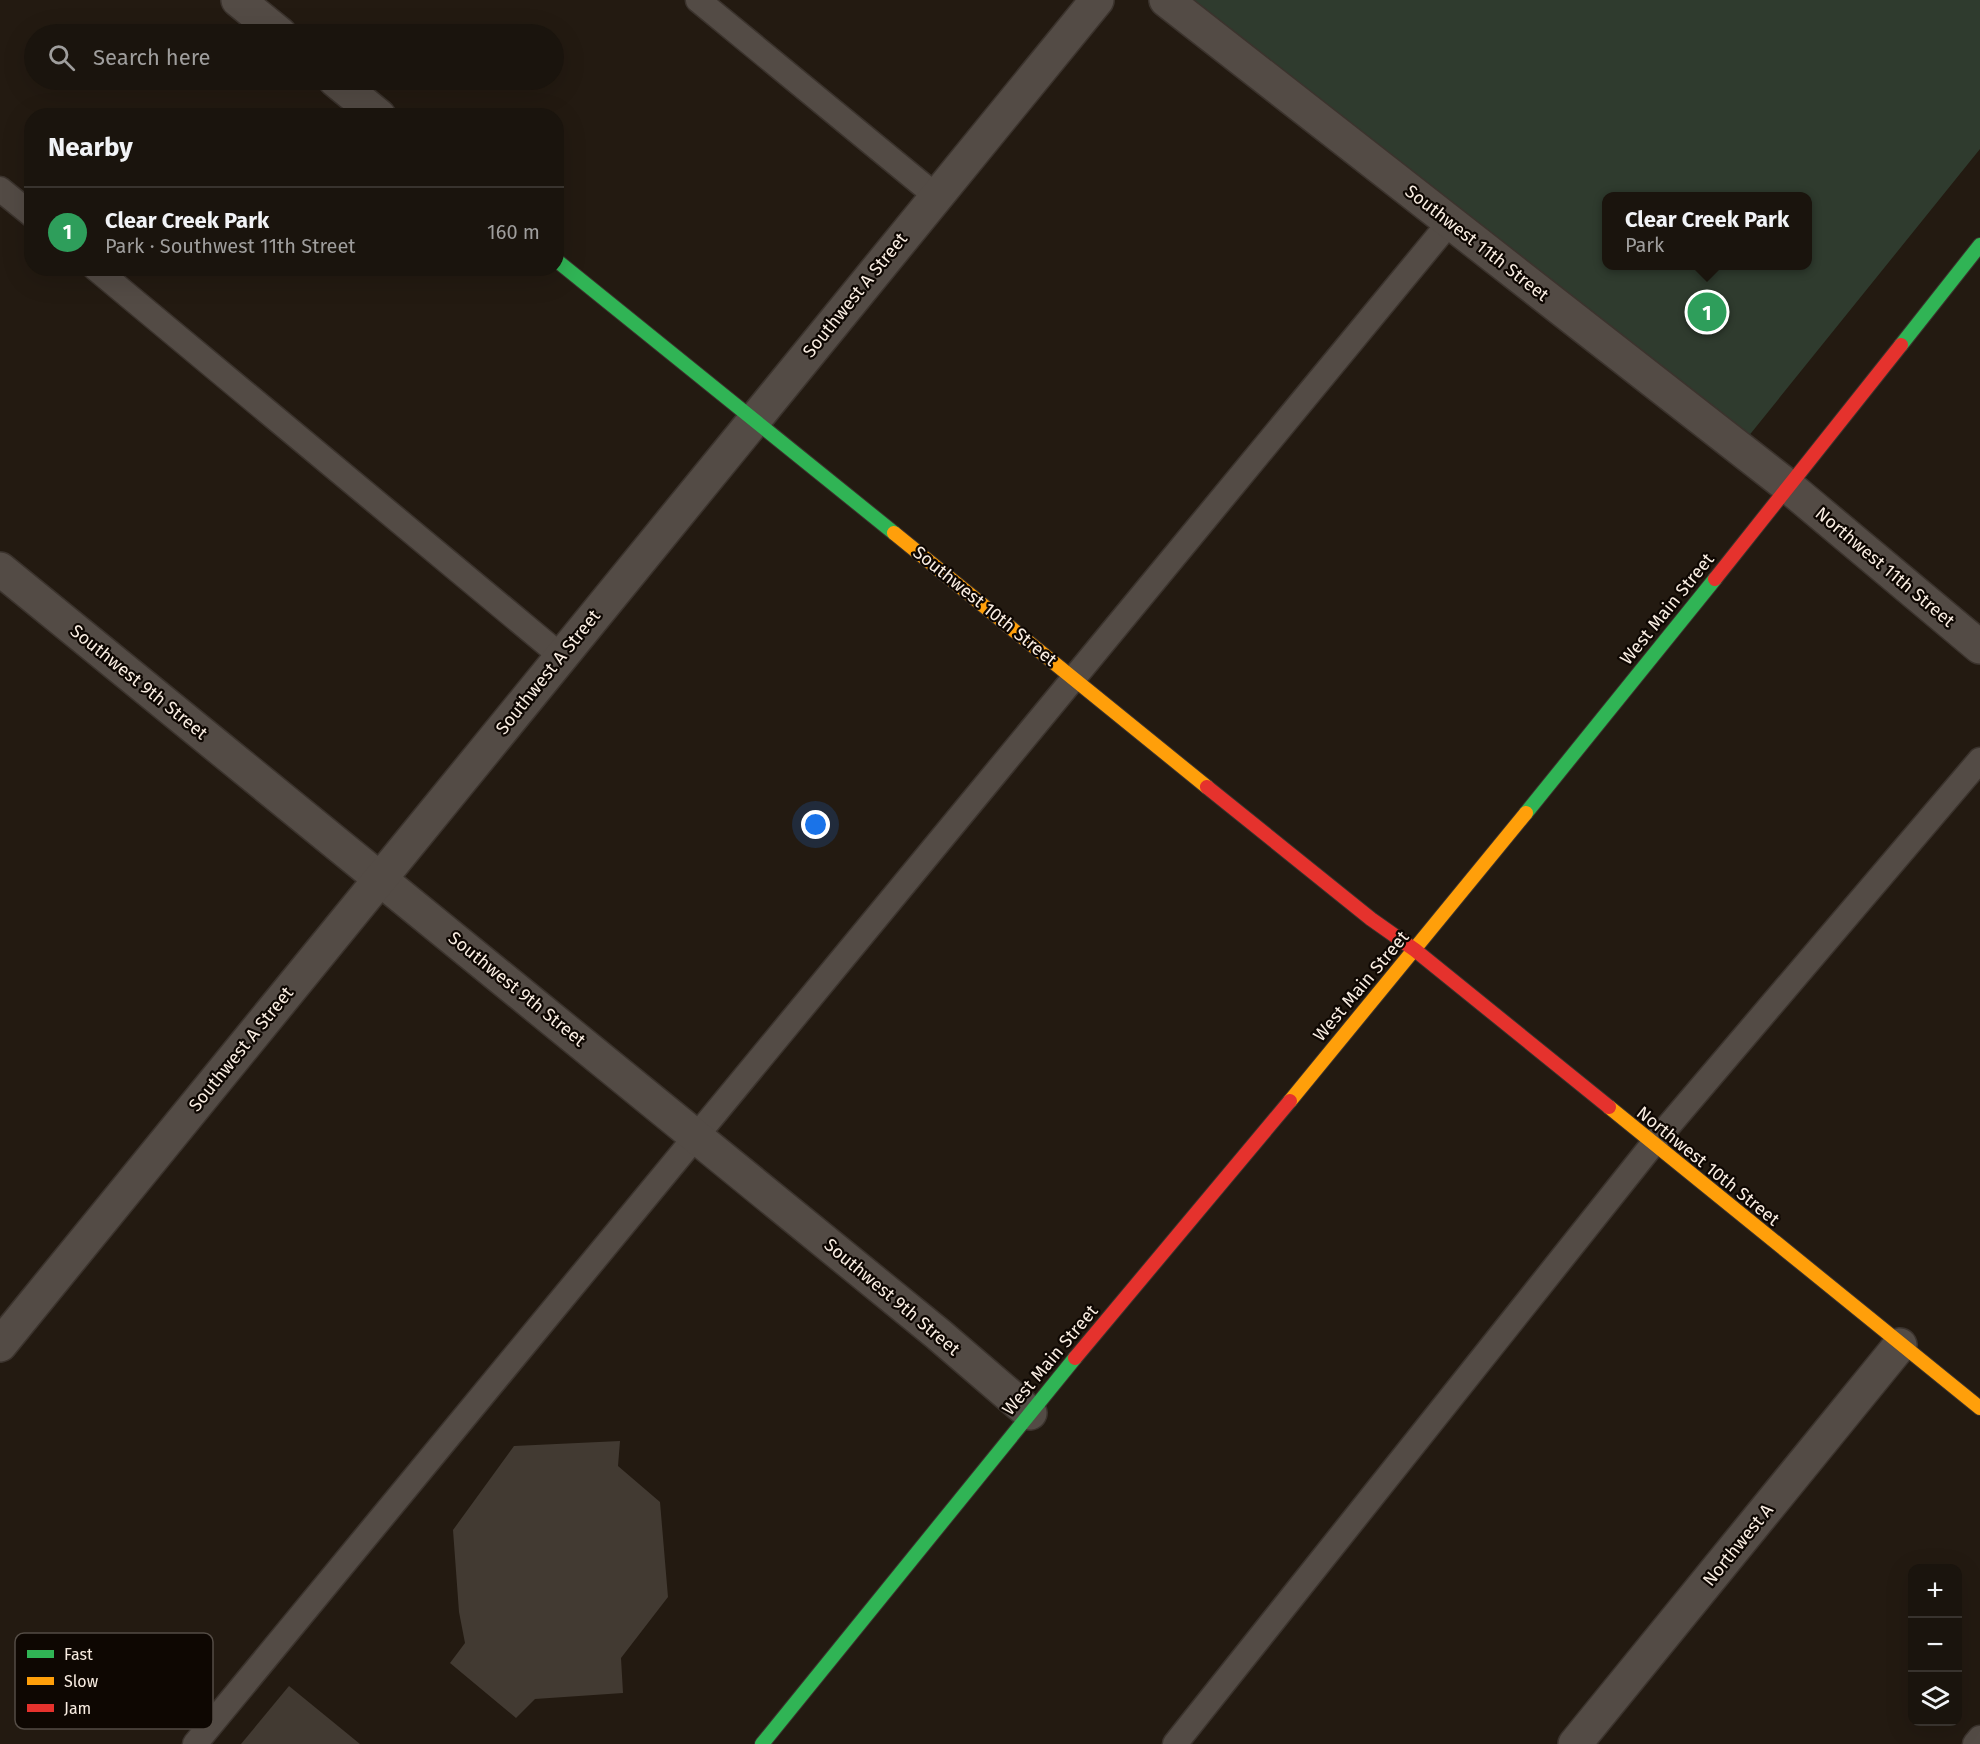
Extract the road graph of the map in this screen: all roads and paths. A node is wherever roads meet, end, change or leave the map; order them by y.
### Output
1 (238, 0) edge
2 (698, 0) edge
3 (1097, 0) edge
4 (1166, 0) edge
5 (268, 24) edge
6 (348, 90) edge
7 (370, 108) edge
8 (0, 189) edge
9 (936, 196) junction
10 (24, 208) edge
11 (1450, 222) junction
12 (1980, 245) edge
13 (564, 267) edge
14 (105, 276) edge
15 (753, 421) junction
16 (1789, 487) junction
17 (0, 569) edge
18 (1980, 647) edge
19 (561, 656) junction
20 (1073, 678) junction
21 (1980, 760) edge
22 (381, 878) junction
23 (1415, 950) junction
24 (696, 1136) junction
25 (1653, 1144) junction
26 (0, 1345) edge
27 (1900, 1345) junction
28 (1980, 1408) edge
29 (1030, 1413) junction
30 (213, 1722) edge
31 (207, 1729) edge
32 (1980, 1738) edge
33 (195, 1744) edge
34 (762, 1744) edge
35 (1175, 1744) edge
36 (1575, 1744) edge
37 (1975, 1744) edge

1 - 5 street
2 - 9 lane
3 - 9 street, Southwest A Street
4 - 11 street, Southwest 11th Street
6 - 7 street
8 - 10 lane
9 - 15 street, Southwest A Street
11 - 16 street, Southwest 11th Street
11 - 20 lane
12 - 16 street, West Main Street
13 - 15 street, Southwest 10th Street
14 - 19 lane
15 - 19 street, Southwest A Street
15 - 20 street, Southwest 10th Street
16 - 18 street, Northwest 11th Street
16 - 23 street, West Main Street
17 - 22 street, Southwest 9th Street
19 - 22 street, Southwest A Street
20 - 23 street, Southwest 10th Street
20 - 24 lane
21 - 25 lane
22 - 24 street, Southwest 9th Street
22 - 26 street, Southwest A Street
23 - 25 street, Northwest 10th Street
23 - 29 street, West Main Street
24 - 29 street, Southwest 9th Street
24 - 30 lane
25 - 27 street, Northwest 10th Street
25 - 35 lane
27 - 28 street, Northwest 10th Street
27 - 36 street, Northwest A
29 - 34 street, West Main Street
31 - 33 lane
32 - 37 lane

